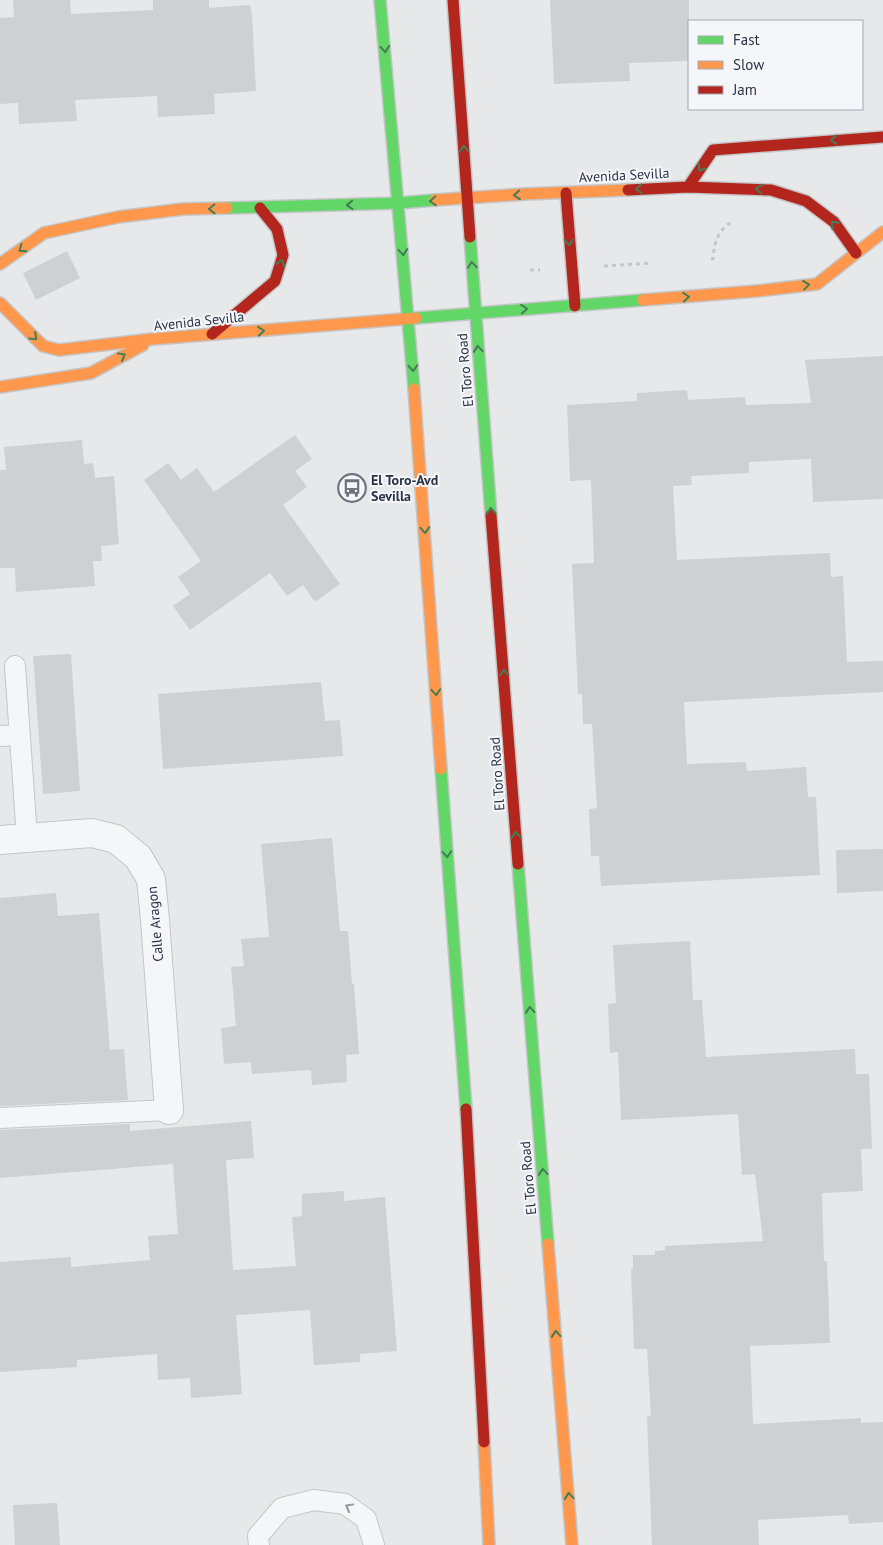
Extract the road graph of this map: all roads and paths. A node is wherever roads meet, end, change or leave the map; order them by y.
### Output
1 (380, 0) edge
2 (453, 0) edge
3 (883, 136) edge
4 (688, 187) junction
5 (566, 193) junction
6 (468, 198) junction
7 (399, 203) junction
8 (260, 208) junction
9 (734, 221) dead end
10 (883, 232) edge
11 (856, 253) junction
12 (703, 260) dead end
13 (655, 263) dead end
14 (0, 264) edge
15 (598, 266) dead end
16 (0, 303) edge
17 (575, 306) junction
18 (475, 314) junction
19 (410, 319) junction
20 (212, 334) junction
21 (153, 339) junction
22 (0, 388) edge
23 (15, 666) dead end
24 (20, 734) junction
25 (0, 736) edge
26 (27, 838) junction
27 (0, 840) edge
28 (169, 1110) joint
29 (0, 1118) edge
30 (259, 1545) edge
31 (374, 1545) edge
32 (489, 1545) edge
33 (572, 1545) edge

1 -> 7 main road
6 -> 2 main road, El Toro Road
3 -> 4 main road, Avenida Sevilla
4 -> 5 main road, Avenida Sevilla
11 -> 4 main road
5 -> 6 main road, Avenida Sevilla
5 -> 17 main road
6 -> 7 main road, Avenida Sevilla
18 -> 6 main road, El Toro Road
7 -> 8 main road
7 -> 19 main road
8 -> 14 main road
20 -> 8 main road
9 - 12 path
10 - 11 main road
17 -> 11 main road
13 - 15 path
16 -> 21 main road
18 -> 17 main road
18 - 19 main road, Avenida Sevilla
33 -> 18 main road, El Toro Road
20 -> 19 main road, Avenida Sevilla
19 -> 32 main road
20 - 21 main road, Avenida Sevilla
22 -> 21 main road, Avenida Sevilla
23 - 24 lane
24 - 25 lane
24 - 26 lane
26 - 27 street, Calle Aragon
26 - 28 street, Calle Aragon
28 - 29 lane
31 -> 30 lane

